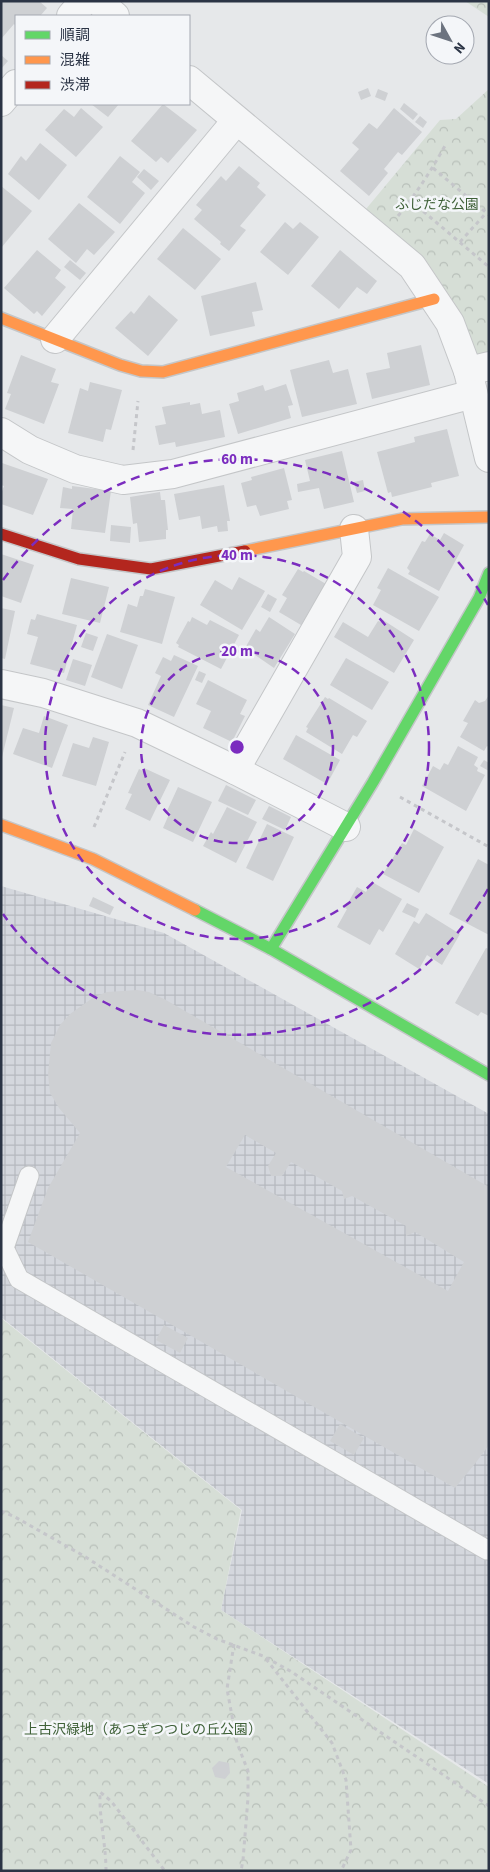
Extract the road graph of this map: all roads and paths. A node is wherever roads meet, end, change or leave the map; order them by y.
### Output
1 (84, 1) edge
2 (98, 1) edge
3 (73, 15) edge
4 (114, 15) edge
5 (190, 81) edge
6 (15, 85) edge
7 (1, 102) edge
8 (236, 121) junction
9 (446, 144) dead end
10 (433, 168) junction
11 (411, 201) junction
12 (487, 214) edge
13 (379, 239) junction
14 (460, 242) junction
15 (489, 266) edge
16 (434, 299) junction
17 (1, 318) edge
18 (55, 339) junction
19 (141, 371) junction
20 (477, 377) edge
21 (1, 432) edge
22 (489, 458) edge
23 (131, 479) junction
24 (489, 517) edge
25 (354, 529) junction
26 (1, 534) edge
27 (489, 573) edge
28 (1, 684) edge
29 (136, 723) junction
30 (235, 770) junction
31 (373, 782) junction
32 (1, 825) edge
33 (346, 827) junction
34 (489, 847) edge
35 (83, 854) junction
36 (271, 949) junction
37 (489, 1075) edge
38 (29, 1176) dead end
39 (1, 1511) edge
40 (489, 1549) edge
41 (234, 1644) junction
42 (263, 1656) junction
43 (489, 1806) edge
44 (106, 1871) edge
45 (165, 1871) edge
46 (241, 1871) edge
47 (341, 1871) edge

1 - 3 street
2 - 4 street
5 - 8 street
6 - 7 street
8 - 13 street
8 - 18 street
9 - 10 path
10 - 11 path
10 - 12 path
11 - 13 path
11 - 14 path
12 - 14 path
13 - 16 street
14 - 15 path
16 - 19 street
16 - 20 street
17 - 18 street
18 - 19 street
19 - 23 path
20 - 22 street
20 - 23 street
21 - 23 street
24 - 25 street
25 - 26 street
25 - 30 street
27 - 31 street
28 - 29 street
29 - 30 street
29 - 35 path
30 - 33 street
31 - 33 street
31 - 34 path
32 - 35 street
33 - 36 street
35 - 36 street
36 - 37 street
38 - 40 lane
39 - 41 path
41 - 42 path
41 - 46 path
42 - 43 path
42 - 47 path
44 - 45 path

